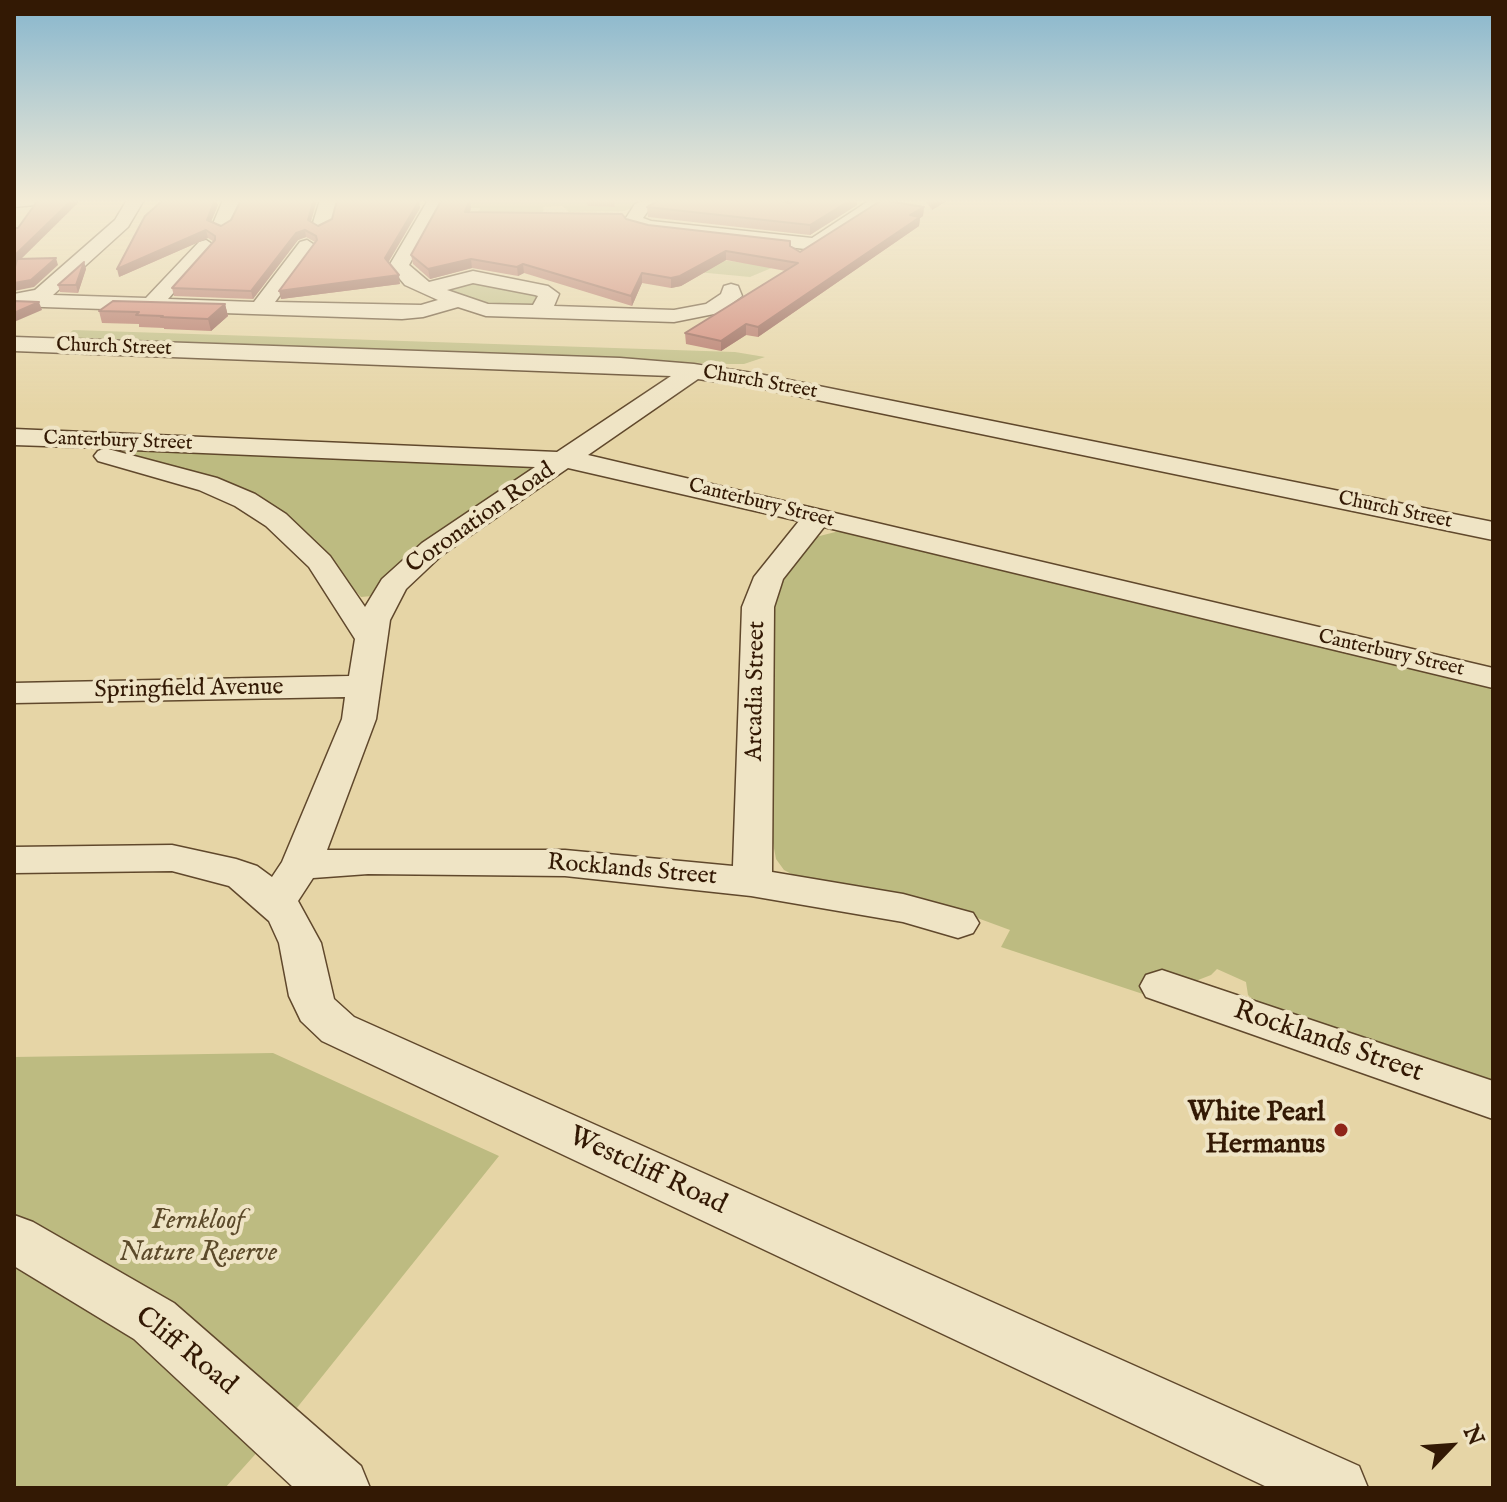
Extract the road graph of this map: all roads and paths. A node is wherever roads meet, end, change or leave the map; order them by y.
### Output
1 (66, 270) edge
2 (184, 270) edge
3 (289, 270) edge
4 (403, 270) edge
5 (426, 289) junction
6 (731, 290) dead end
7 (31, 300) edge
8 (459, 300) junction
9 (152, 304) junction
10 (260, 308) junction
11 (540, 313) junction
12 (14, 332) edge
13 (14, 344) edge
14 (694, 371) junction
15 (14, 437) edge
16 (55, 440) junction
17 (564, 460) junction
18 (817, 518) junction
19 (1493, 531) edge
20 (370, 638) junction
21 (1493, 678) edge
22 (365, 686) junction
23 (14, 693) edge
24 (14, 860) edge
25 (751, 882) junction
26 (289, 884) junction
27 (958, 923) dead end
28 (1162, 986) dead end
29 (1493, 1100) edge
30 (14, 1238) edge
31 (339, 1488) edge
32 (1337, 1488) edge

1 - 7 street
2 - 9 street
3 - 10 street
4 - 5 street
5 - 8 street
5 - 11 street
6 - 11 street
7 - 9 street
7 - 12 street
8 - 10 street
8 - 11 street
9 - 10 street
13 - 14 street, Church Street
14 - 17 street, Coronation Road
14 - 19 street, Church Street
15 - 16 street, Canterbury Street
16 - 17 street, Canterbury Street
16 - 20 street
17 - 18 street, Canterbury Street
17 - 20 street, Coronation Road
18 - 21 street, Canterbury Street
18 - 25 street, Arcadia Street
20 - 22 street, Coronation Road
22 - 23 street, Springfield Avenue
22 - 26 street, Coronation Road
24 - 26 street, Westcliff Road
25 - 26 street, Rocklands Street
25 - 27 street, Rocklands Street
26 - 32 street, Westcliff Road
28 - 29 street, Rocklands Street
30 - 31 street, Cliff Road

